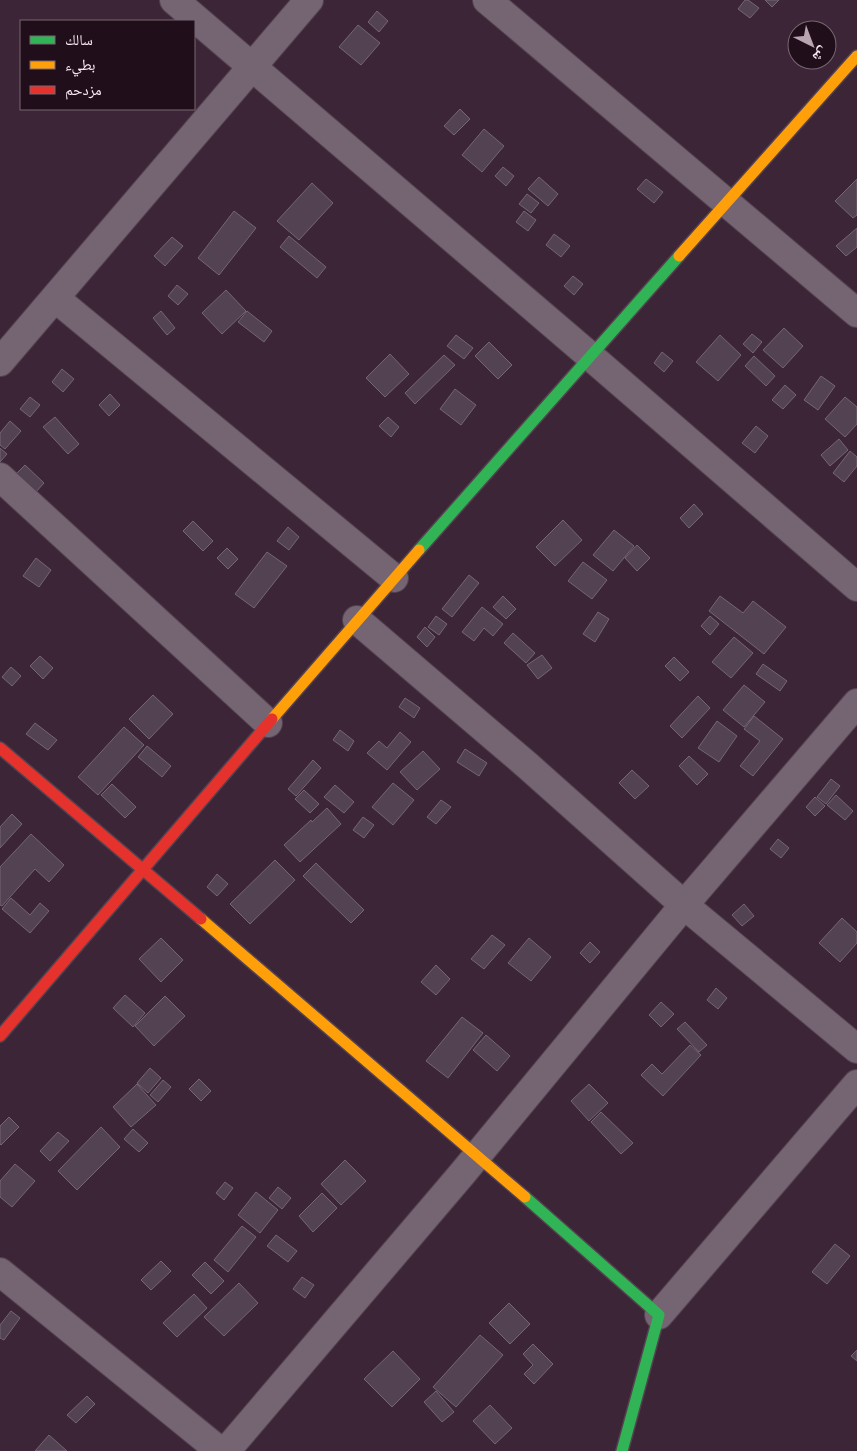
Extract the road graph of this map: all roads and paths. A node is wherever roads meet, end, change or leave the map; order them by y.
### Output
1 (174, 0) edge
2 (309, 0) edge
3 (487, 0) edge
4 (857, 56) edge
5 (252, 66) junction
6 (726, 203) junction
7 (55, 298) junction
8 (857, 314) edge
9 (590, 356) junction
10 (0, 362) edge
11 (0, 477) edge
12 (394, 578) junction
13 (857, 587) edge
14 (358, 620) junction
15 (857, 703) edge
16 (268, 723) junction
17 (0, 748) edge
18 (143, 868) junction
19 (684, 905) junction
20 (0, 1036) edge
21 (857, 1049) edge
22 (857, 1084) edge
23 (478, 1155) junction
24 (0, 1272) edge
25 (659, 1315) junction
26 (220, 1451) edge
27 (226, 1451) edge
28 (622, 1451) edge

1 - 5 street
2 - 5 street
3 - 6 street
4 - 6 street
5 - 7 street
5 - 9 street
6 - 8 street
6 - 9 street
7 - 10 street
7 - 12 street
9 - 12 street
9 - 13 street
11 - 16 street
12 - 14 street
14 - 16 street
14 - 19 street
15 - 19 street
16 - 18 street
17 - 18 street
18 - 20 street
18 - 23 street
19 - 21 street
19 - 23 street
22 - 25 street
23 - 25 street
23 - 27 street
24 - 26 street
25 - 28 street

